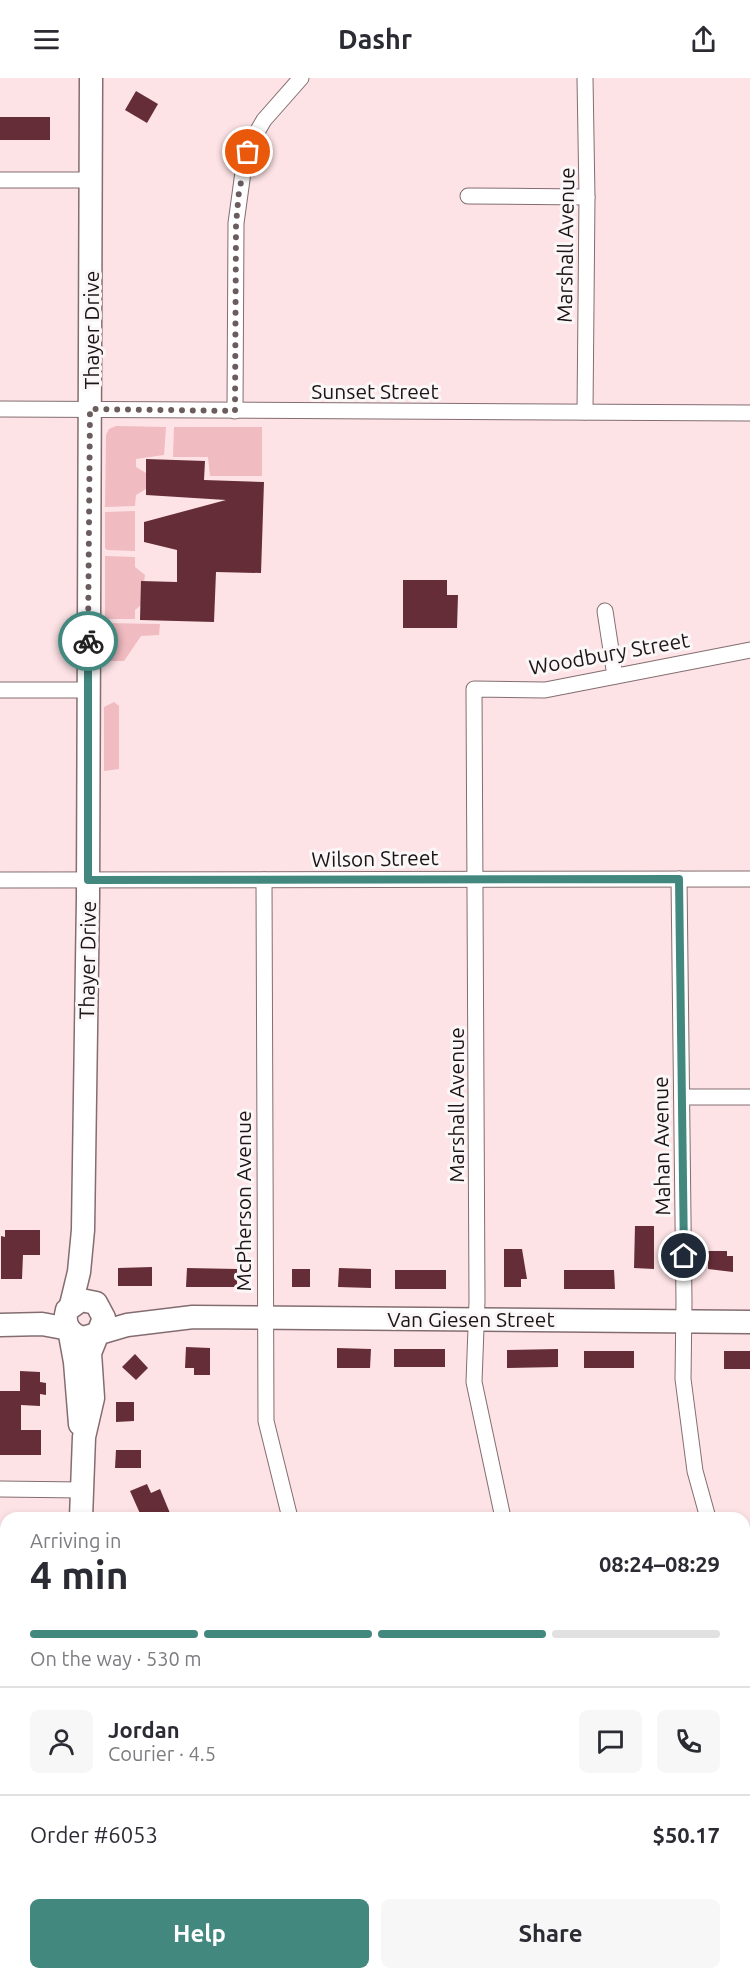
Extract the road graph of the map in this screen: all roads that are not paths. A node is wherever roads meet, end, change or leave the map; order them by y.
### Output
1 (91, 78) edge
2 (301, 78) edge
3 (585, 78) edge
4 (0, 180) edge
5 (91, 180) junction
6 (468, 196) dead end
7 (588, 197) junction
8 (0, 409) edge
9 (90, 409) junction
10 (235, 411) junction
11 (585, 412) junction
12 (750, 413) edge
13 (605, 612) dead end
14 (750, 650) edge
15 (615, 676) junction
16 (474, 688) joint
17 (0, 690) edge
18 (87, 690) junction
19 (477, 878) junction
20 (679, 879) junction
21 (750, 879) edge
22 (0, 880) edge
23 (88, 880) junction
24 (264, 880) junction
25 (682, 1097) junction
26 (750, 1097) edge
27 (83, 1230) junction
28 (96, 1303) junction
29 (71, 1305) junction
30 (0, 1311) edge
31 (193, 1317) junction
32 (264, 1319) junction
33 (477, 1319) junction
34 (684, 1319) junction
35 (750, 1322) edge
36 (0, 1325) edge
37 (69, 1329) junction
38 (99, 1332) junction
39 (84, 1437) junction
40 (0, 1490) edge
41 (81, 1490) junction
42 (81, 1512) edge
43 (289, 1512) edge
44 (501, 1512) edge
45 (706, 1512) edge

1 - 5 street, Thayer Drive
2 - 10 street
3 - 7 street, Marshall Avenue
4 - 5 street
5 - 9 street, Thayer Drive
6 - 7 street
7 - 11 street, Marshall Avenue
8 - 9 street, Sunset Street
9 - 10 street, Sunset Street
9 - 18 street, Thayer Drive
10 - 11 street, Sunset Street
11 - 12 street, Sunset Street
13 - 15 street
14 - 15 street, Woodbury Street
15 - 16 street, Woodbury Street
16 - 19 street, Marshall Avenue
17 - 18 street
18 - 23 street, Thayer Drive
19 - 20 street, Wilson Street
19 - 24 street, Wilson Street
19 - 33 street, Marshall Avenue
20 - 21 street, Wilson Street
20 - 25 street, Mahan Avenue
22 - 23 street, Wilson Street
23 - 24 street, Wilson Street
23 - 27 street, Thayer Drive
24 - 32 street, McPherson Avenue
25 - 26 street
25 - 34 street, Mahan Avenue
27 - 28 street, Thayer Drive
27 - 29 street, Thayer Drive
28 - 29 street
28 - 31 street, Van Giesen Street
28 - 38 street
29 - 30 street
29 - 37 street
31 - 32 street, Van Giesen Street
31 - 38 street, Van Giesen Street
32 - 33 street, Van Giesen Street
32 - 43 street, McPherson Avenue
33 - 34 street, Van Giesen Street
33 - 44 street, Marshall Avenue
34 - 35 street, Van Giesen Street
34 - 45 street, Mahan Avenue
36 - 37 street
37 - 38 street
37 - 39 street
38 - 39 street
39 - 41 street
40 - 41 street
41 - 42 street

